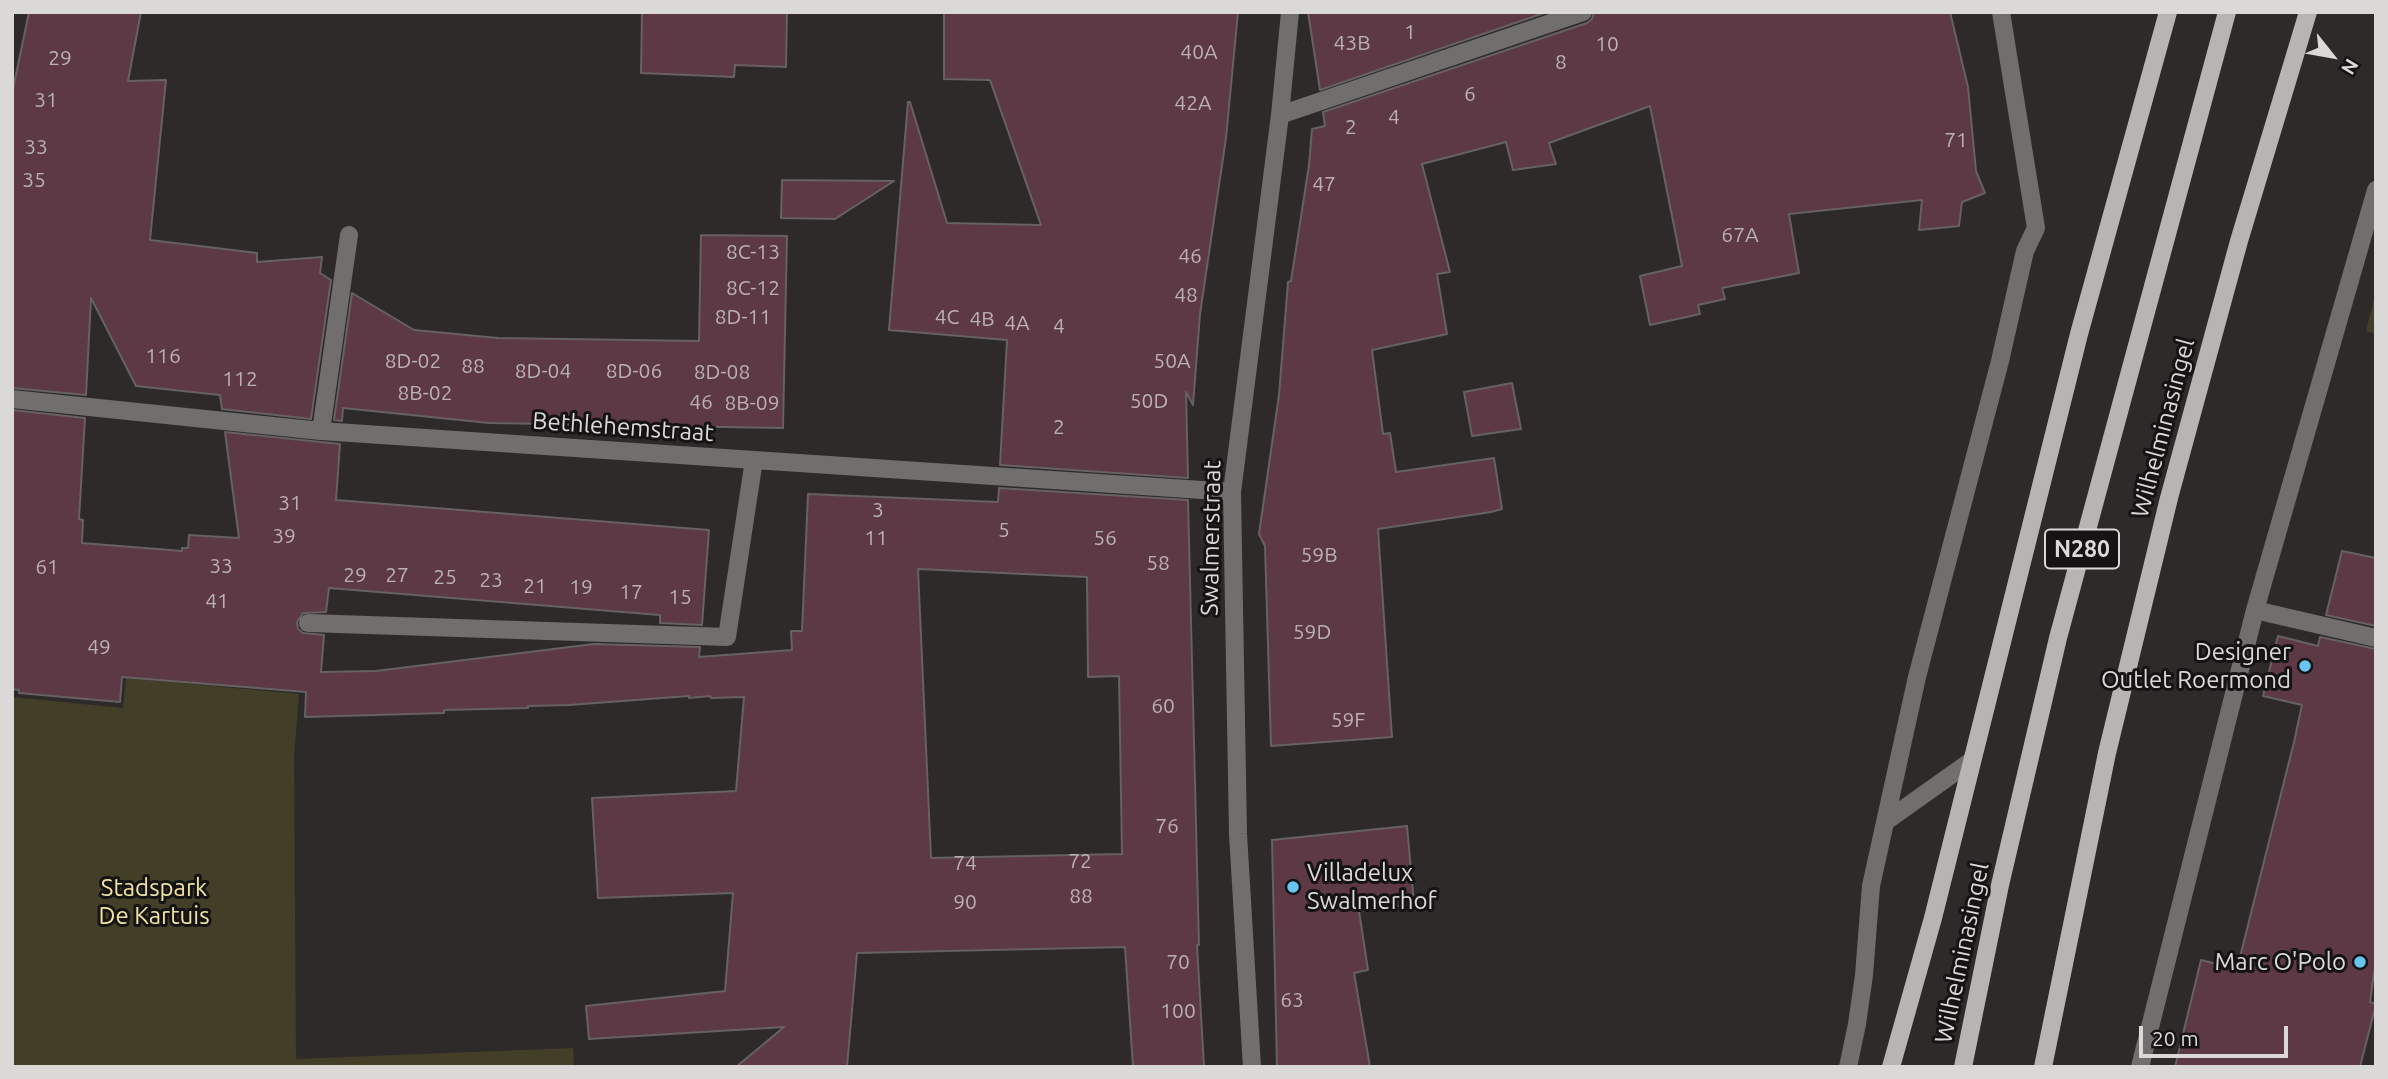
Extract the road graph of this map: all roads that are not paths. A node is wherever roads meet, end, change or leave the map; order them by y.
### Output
1 (1290, 12) edge
2 (1583, 12) edge
3 (2001, 12) edge
4 (2168, 12) edge
5 (2227, 12) edge
6 (2232, 12) edge
7 (2308, 12) edge
8 (2221, 36) junction
9 (1280, 115) junction
10 (2376, 190) edge
11 (349, 235) dead end
12 (12, 399) edge
13 (321, 431) junction
14 (754, 460) junction
15 (1231, 492) junction
16 (2255, 610) junction
17 (308, 623) dead end
18 (2376, 638) edge
19 (1971, 761) junction
20 (1885, 822) junction
21 (1252, 1067) edge
22 (1848, 1067) edge
23 (1891, 1067) edge
24 (1963, 1067) edge
25 (2043, 1067) edge
26 (2140, 1067) edge

1 - 9 street, Swalmerstraat
2 - 9 street
3 - 20 street
4 - 19 main road, Wilhelminasingel / N280
5 - 8 main road, Wilhelminasingel / N280
6 - 8 main road, Wilhelminasingel / N280
7 - 25 main road, Wilhelminasingel / N280
8 - 24 main road, Wilhelminasingel / N280
9 - 15 street, Swalmerstraat
10 - 16 street
11 - 13 street
12 - 13 street, Bethlehemstraat
13 - 14 street, Bethlehemstraat
14 - 15 street, Bethlehemstraat
14 - 17 street
15 - 21 street, Swalmerstraat
16 - 18 street
16 - 26 street
19 - 20 street
19 - 23 main road, Wilhelminasingel / N280
20 - 22 street

